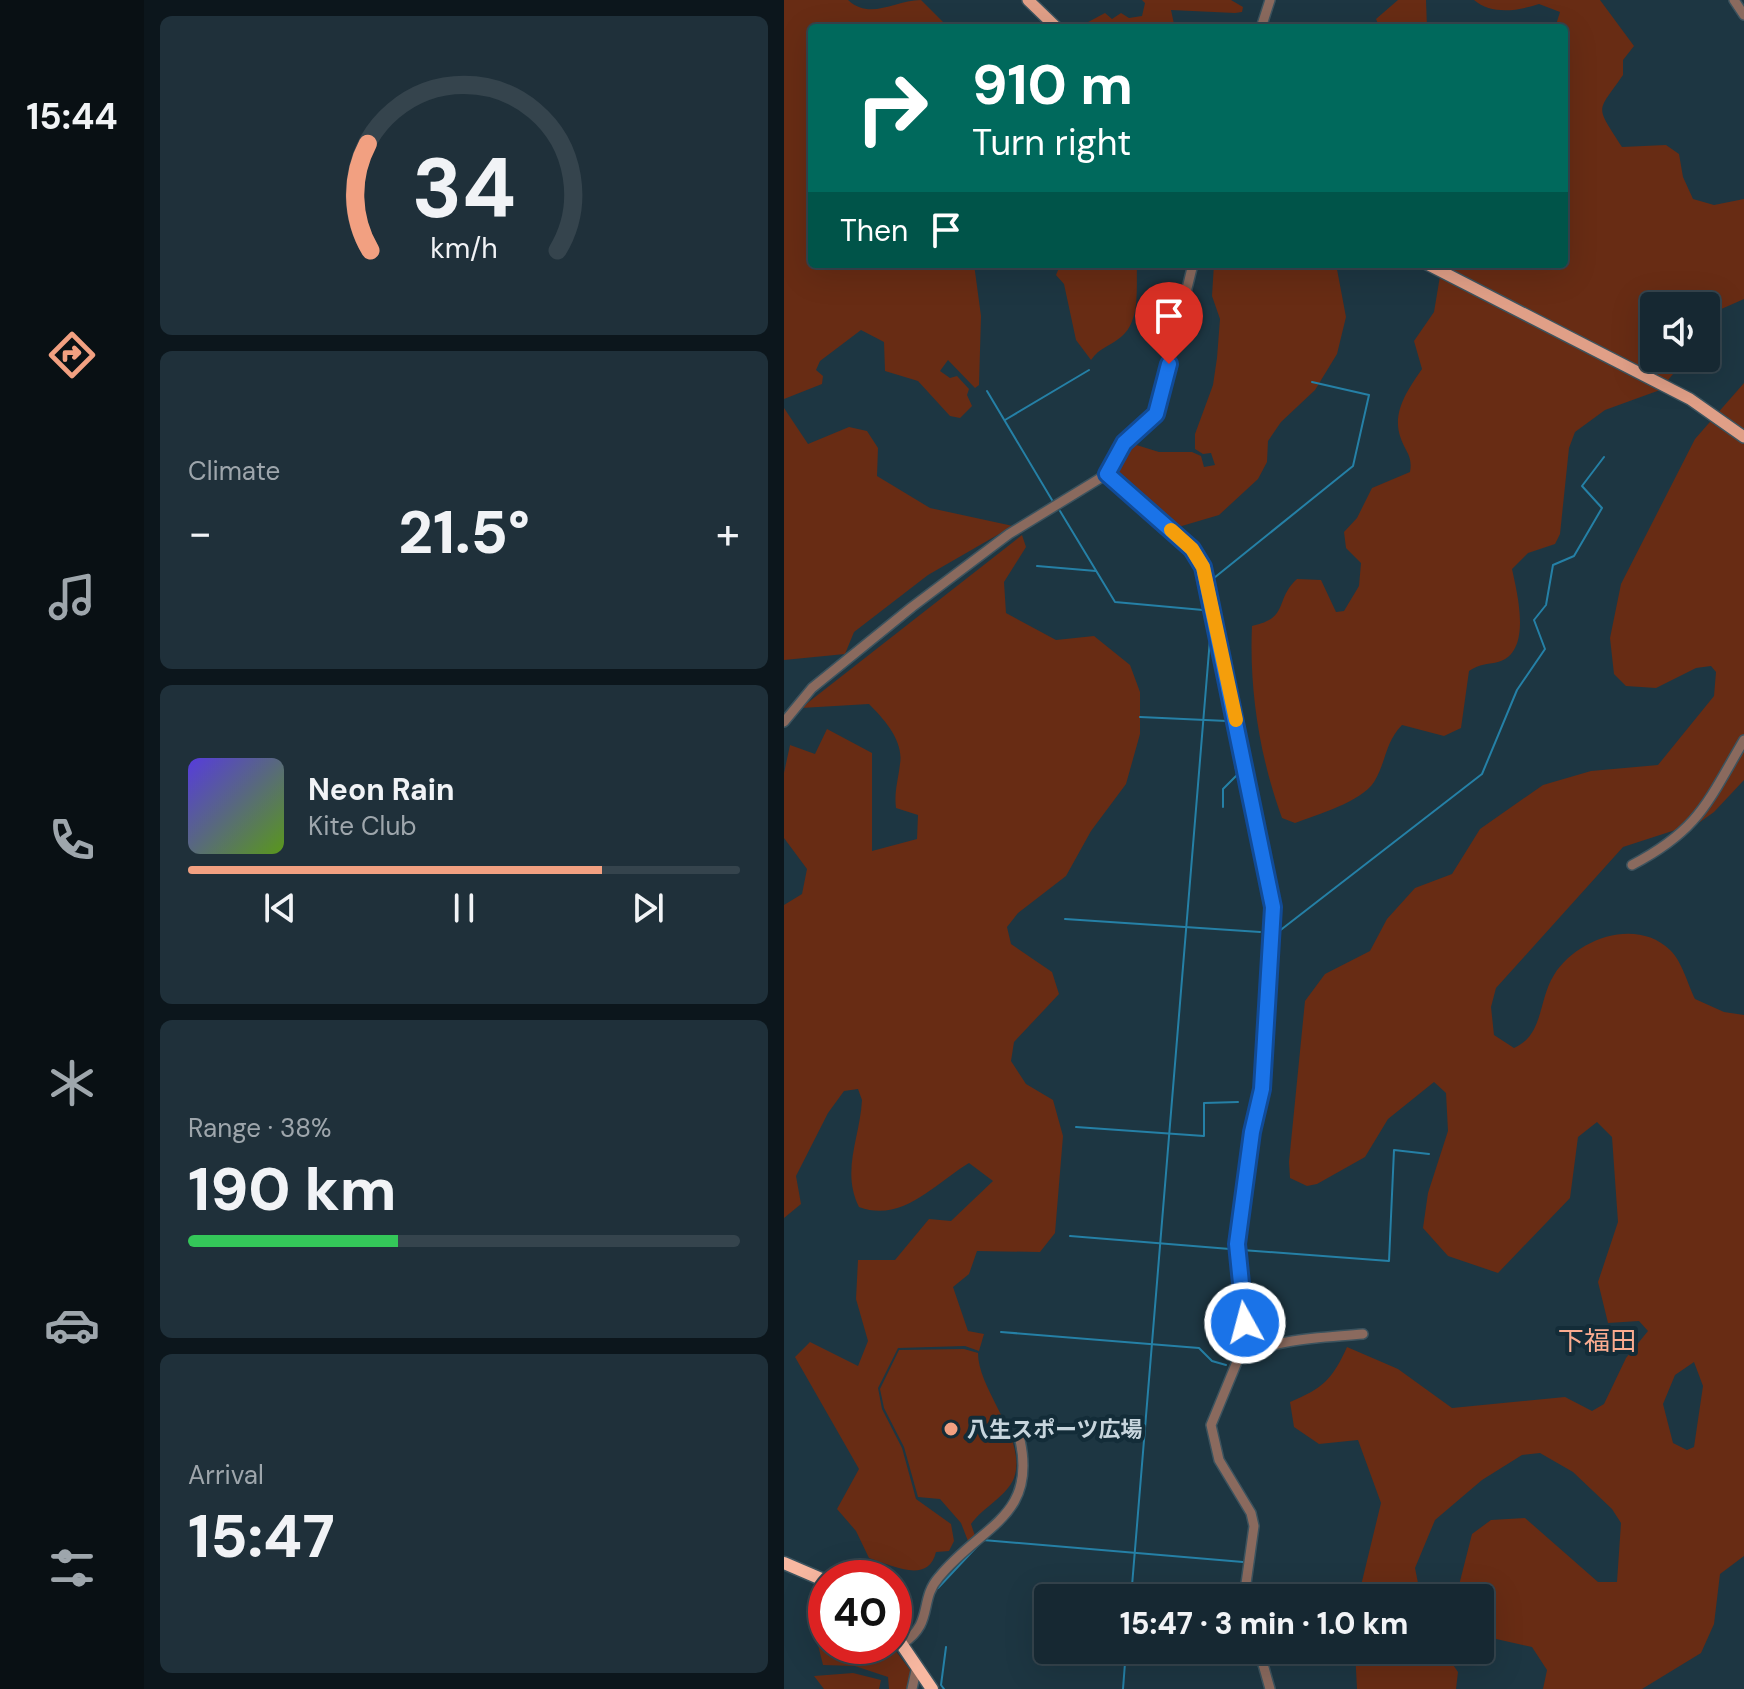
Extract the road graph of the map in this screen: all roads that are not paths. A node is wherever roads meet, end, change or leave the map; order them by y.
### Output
1 (1028, 0) edge
2 (1270, 0) edge
3 (1734, 0) edge
4 (1744, 15) edge
5 (1053, 24) edge
6 (1262, 24) edge
7 (1192, 268) edge
8 (1435, 268) edge
9 (1744, 437) edge
10 (1107, 474) junction
11 (784, 722) edge
12 (1744, 740) edge
13 (1632, 865) dead end
14 (1363, 1334) dead end
15 (1239, 1357) junction
16 (1020, 1440) dead end
17 (784, 1563) edge
18 (808, 1573) edge
19 (1246, 1584) edge
20 (912, 1631) edge
21 (912, 1659) edge
22 (1263, 1664) edge
23 (917, 1666) junction
24 (912, 1689) edge
25 (932, 1689) edge
26 (1270, 1689) edge

1 - 5 main road
2 - 6 street
3 - 4 street
7 - 10 street
8 - 9 main road
10 - 11 street
10 - 15 street
12 - 13 street
14 - 15 street
15 - 19 street
16 - 20 street
17 - 18 highway
21 - 23 highway
22 - 26 street
23 - 24 street
23 - 25 highway

